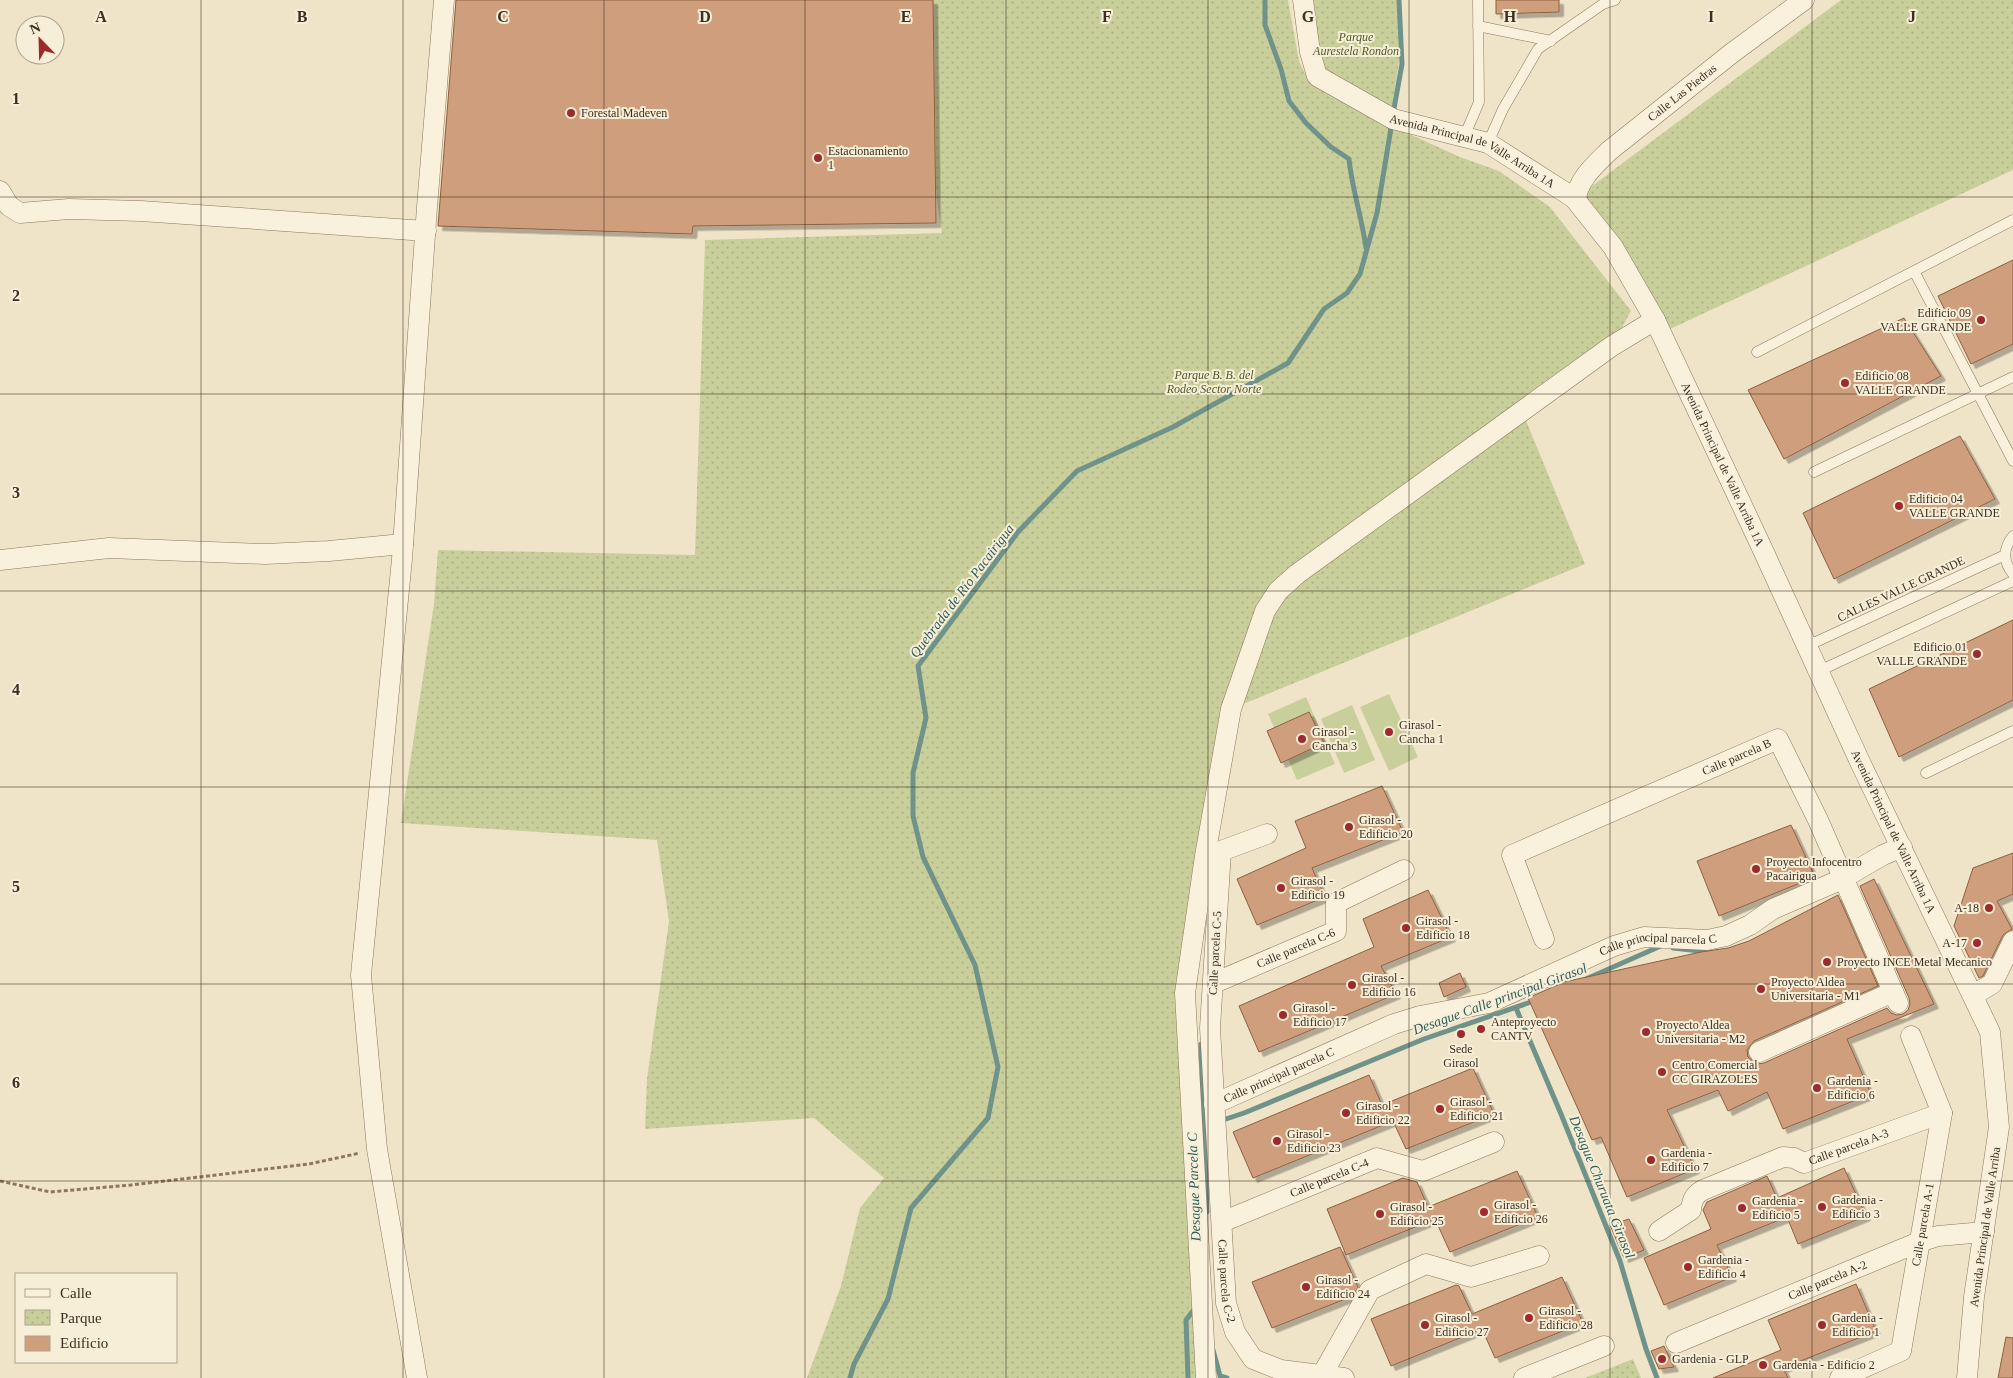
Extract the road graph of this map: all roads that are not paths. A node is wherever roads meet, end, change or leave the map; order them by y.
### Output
1 (444, 0) edge
2 (1303, 0) edge
3 (1478, 0) edge
4 (1615, 0) edge
5 (1804, 0) edge
6 (1478, 26) junction
7 (1550, 41) junction
8 (1464, 137) junction
9 (1488, 143) junction
10 (0, 192) edge
11 (1576, 200) junction
12 (2013, 220) edge
13 (426, 231) junction
14 (1914, 271) junction
15 (1655, 320) junction
16 (1757, 352) dead end
17 (2013, 377) edge
18 (1979, 394) junction
19 (2013, 462) edge
20 (1814, 472) dead end
21 (2013, 536) edge
22 (404, 544) junction
23 (2005, 554) junction
24 (0, 560) edge
25 (2013, 574) edge
26 (2013, 581) edge
27 (1807, 646) junction
28 (1819, 671) junction
29 (2013, 731) edge
30 (1926, 773) dead end
31 (1267, 834) dead end
32 (1902, 847) junction
33 (1404, 870) dead end
34 (1843, 878) junction
35 (1544, 939) dead end
36 (2013, 941) edge
37 (1214, 983) junction
38 (1973, 995) junction
39 (1911, 1036) dead end
40 (1758, 1052) dead end
41 (1994, 1075) joint
42 (1214, 1104) junction
43 (1942, 1113) junction
44 (1494, 1142) dead end
45 (1222, 1222) junction
46 (1659, 1231) dead end
47 (1984, 1232) junction
48 (1919, 1242) junction
49 (1539, 1256) dead end
50 (1676, 1343) dead end
51 (1604, 1346) dead end
52 (1322, 1375) junction
53 (417, 1378) edge
54 (1206, 1378) edge
55 (1344, 1378) edge
56 (1524, 1378) edge
57 (1840, 1378) edge
58 (1967, 1378) edge

1 - 13 street
2 - 8 street, Avenida Principal de Valle Arriba 1A
3 - 6 lane
4 - 7 lane
5 - 11 street, Calle Las Piedras
6 - 7 lane
6 - 8 lane
7 - 9 lane
8 - 9 street, Avenida Principal de Valle Arriba 1A
9 - 11 street, Avenida Principal de Valle Arriba 1A
10 - 13 street
11 - 15 street, Avenida Principal de Valle Arriba 1A
12 - 14 lane
13 - 22 street
14 - 16 lane
14 - 18 lane
15 - 27 street, Avenida Principal de Valle Arriba 1A
15 - 54 street
17 - 18 lane
18 - 19 lane
18 - 20 lane
21 - 23 lane
22 - 24 street
22 - 53 street
23 - 25 lane
23 - 27 lane, CALLES VALLE GRANDE
26 - 28 lane
27 - 28 street, Avenida Principal de Valle Arriba 1A
28 - 32 street, Avenida Principal de Valle Arriba 1A
29 - 30 lane
31 - 37 street, Calle parcela C-5
32 - 34 street, Calle principal parcela C
32 - 38 street, Avenida Principal de Valle Arriba 1A
33 - 37 street, Calle parcela C-6
34 - 35 street, Calle parcela B
34 - 40 street, Calle parcela B
34 - 42 street, Calle principal parcela C
36 - 38 street
37 - 42 street, Calle parcela C-5
38 - 41 street, Avenida Principal de Valle Arriba 1A
39 - 43 street
41 - 47 street, Avenida Principal de Valle Arriba
42 - 45 street, Calle parcela C-2
43 - 46 street, Calle parcela A-3
43 - 48 street, Calle parcela A-1
44 - 45 street, Calle parcela C-4
45 - 52 street, Calle parcela C-2
47 - 48 street, Calle parcela A-2
47 - 58 street, Avenida Principal de Valle Arriba
48 - 50 street, Calle parcela A-2
48 - 57 street, Calle parcela A-1
49 - 52 street
51 - 56 street
52 - 55 street, Calle parcela C-2

